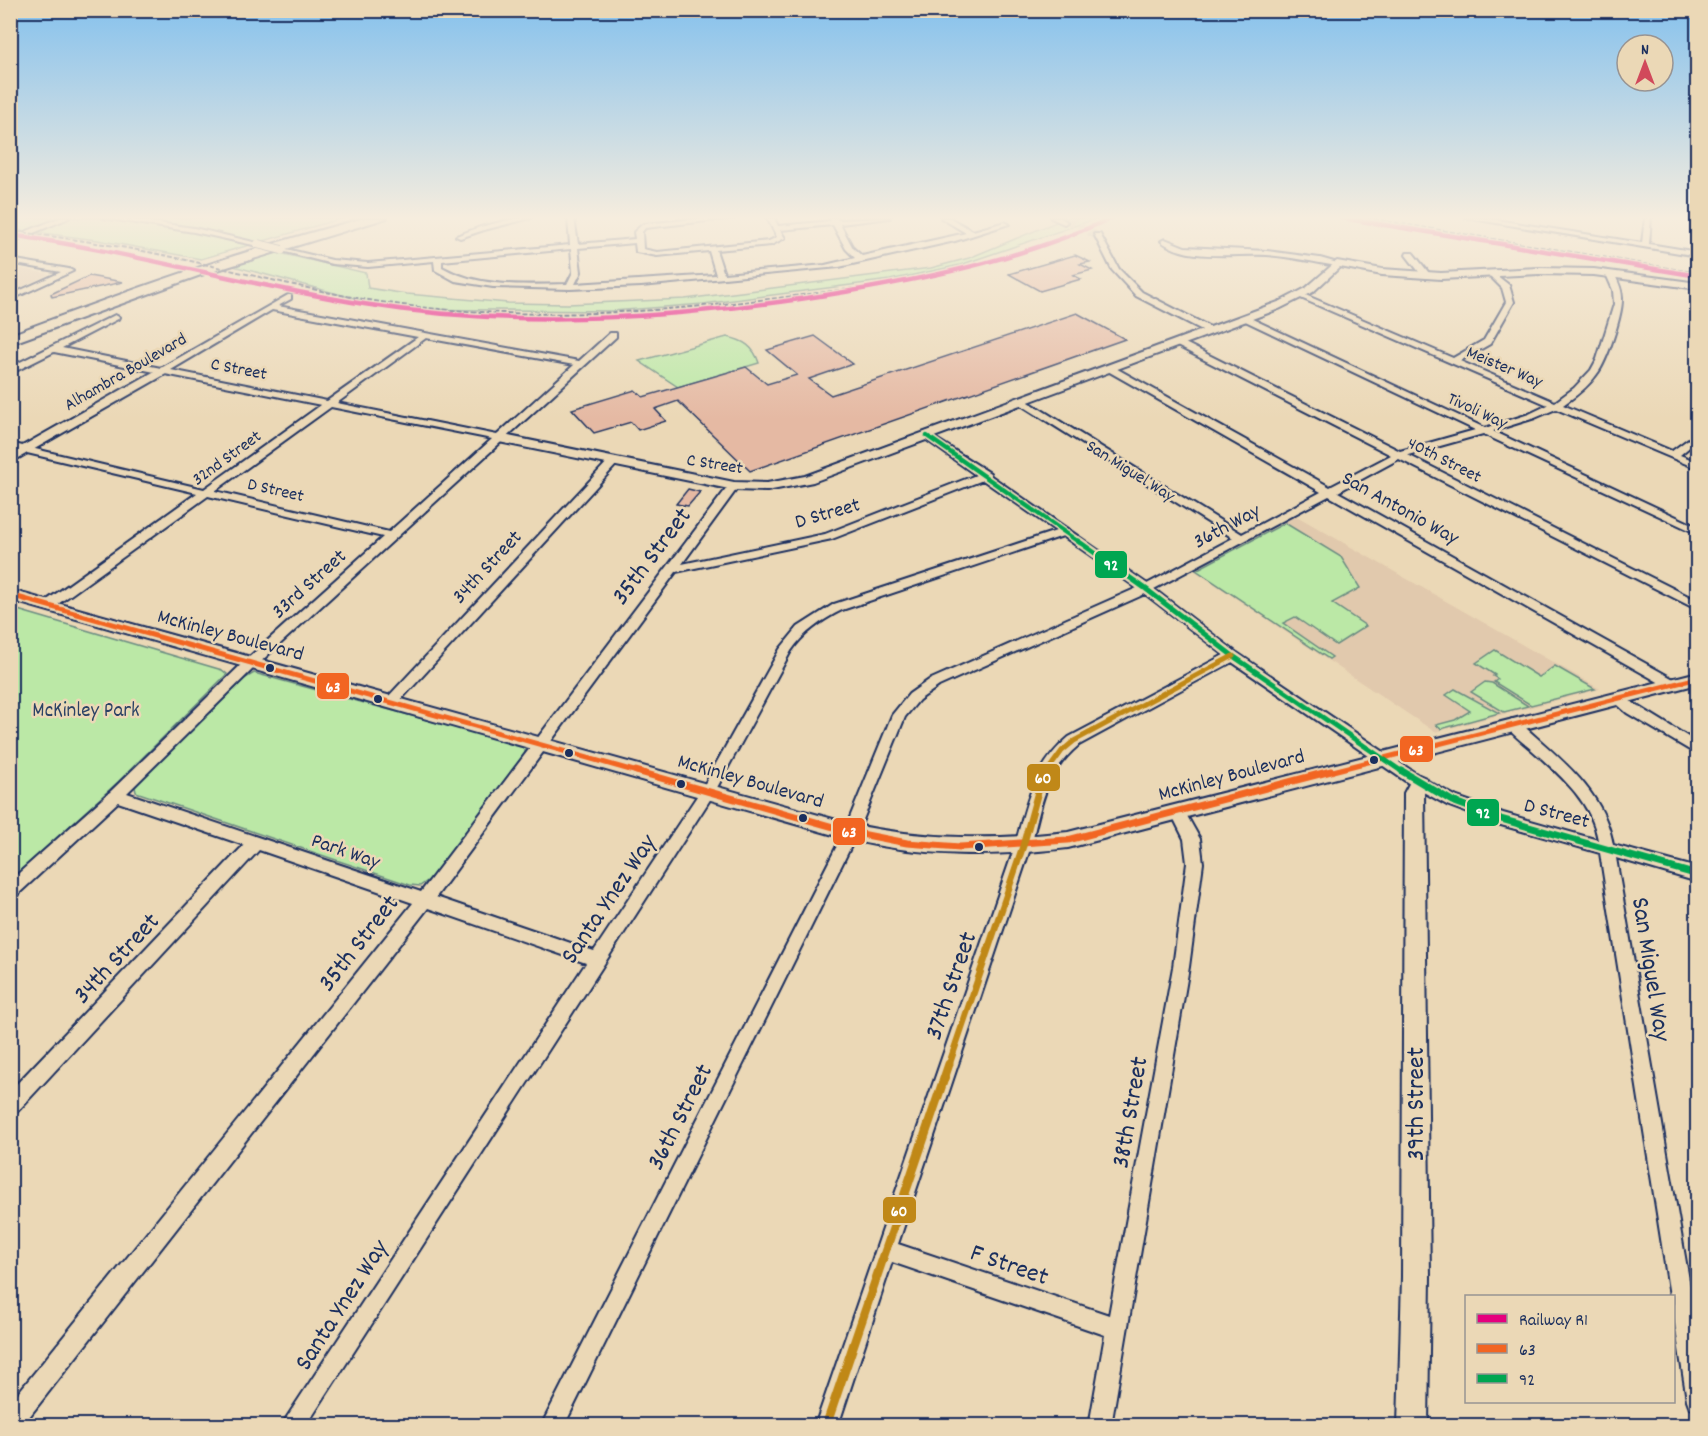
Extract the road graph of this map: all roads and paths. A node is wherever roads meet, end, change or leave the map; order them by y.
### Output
1 (38, 285) edge
2 (137, 285) edge
3 (139, 285) edge
4 (165, 285) edge
5 (167, 285) edge
6 (534, 285) edge
7 (629, 285) edge
8 (1130, 285) edge
9 (1318, 285) edge
10 (1504, 285) edge
11 (1616, 285) edge
12 (570, 287) joint
13 (1300, 296) junction
14 (288, 297) dead end
15 (10, 298) edge
16 (270, 308) junction
17 (44, 311) dead end
18 (115, 317) dead end
19 (1245, 319) junction
20 (10, 330) edge
21 (1211, 331) junction
22 (613, 335) dead end
23 (424, 336) junction
24 (10, 340) edge
25 (1178, 343) junction
26 (10, 346) edge
27 (54, 349) junction
28 (1453, 362) junction
29 (581, 364) junction
30 (1109, 368) junction
31 (162, 370) junction
32 (10, 371) edge
33 (1021, 401) junction
34 (328, 404) junction
35 (1555, 406) junction
36 (1483, 430) junction
37 (1698, 435) edge
38 (927, 436) junction
39 (499, 438) junction
40 (10, 446) edge
41 (25, 450) junction
42 (1399, 455) junction
43 (1673, 456) junction
44 (10, 459) edge
45 (613, 462) junction
46 (1698, 466) edge
47 (986, 475) junction
48 (734, 486) junction
49 (1330, 491) junction
50 (205, 492) junction
51 (1698, 531) edge
52 (1065, 532) junction
53 (392, 536) junction
54 (1242, 539) junction
55 (674, 569) junction
56 (1146, 589) junction
57 (10, 595) edge
58 (47, 606) junction
59 (1698, 606) edge
60 (1233, 656) junction
61 (252, 662) junction
62 (1698, 678) edge
63 (1672, 684) junction
64 (1617, 698) junction
65 (392, 701) junction
66 (1512, 724) junction
67 (543, 743) junction
68 (1698, 750) edge
69 (1380, 759) junction
70 (1419, 783) junction
71 (708, 791) junction
72 (116, 795) junction
73 (1177, 811) junction
74 (851, 832) junction
75 (256, 843) junction
76 (1023, 846) junction
77 (1608, 848) junction
78 (1698, 874) edge
79 (10, 891) edge
80 (424, 901) junction
81 (596, 959) junction
82 (10, 1105) edge
83 (886, 1250) junction
84 (1116, 1328) junction
85 (1698, 1400) edge
86 (10, 1422) edge
87 (292, 1425) edge
88 (552, 1425) edge
89 (826, 1425) edge
90 (1100, 1425) edge
91 (1413, 1425) edge

1 - 15 street
2 - 17 highway
3 - 20 highway
4 - 24 highway
5 - 26 highway
6 - 12 street
7 - 12 street
8 - 21 street
9 - 13 street, C Street
10 - 28 street
11 - 35 street, 36th Way
13 - 19 street, C Street
13 - 28 street, Meister Way
14 - 16 street, Alhambra Boulevard
16 - 23 street
16 - 31 street, Alhambra Boulevard
18 - 27 street
19 - 21 street, C Street
19 - 36 street, Tivoli Way
21 - 25 street, C Street
22 - 29 street, 33rd Street
23 - 29 street
23 - 34 street, 32nd Street
25 - 30 street, C Street
25 - 42 street, 40th Street
27 - 31 street, C Street
27 - 32 street
28 - 35 street, Meister Way
29 - 39 street, 33rd Street
30 - 33 street, C Street
30 - 49 street, San Antonio Way
31 - 34 street, C Street
31 - 41 street, Alhambra Boulevard
33 - 38 street, C Street
33 - 54 street, San Miguel Way
34 - 39 street, C Street
34 - 50 street, 32nd Street
35 - 36 street, 36th Way
35 - 43 street, Meister Way
36 - 42 street, 36th Way
36 - 51 street, Tivoli Way
37 - 43 street
38 - 47 street
38 - 48 street, C Street
39 - 45 street, C Street
39 - 53 street, 33rd Street
40 - 41 street, D Street
41 - 44 street, Alhambra Boulevard
41 - 50 street, D Street
42 - 49 street, 36th Way
42 - 59 street, 40th Street
43 - 46 street, Meister Way
45 - 48 street, C Street
45 - 65 street, 34th Street
47 - 52 street
47 - 55 street, D Street
48 - 55 street, 35th Street
49 - 54 street, 36th Way
49 - 63 street, San Antonio Way
50 - 53 street, D Street
50 - 58 street, 32nd Street
52 - 56 street
52 - 71 street, Santa Ynez Way
53 - 61 street, 33rd Street
54 - 56 street, 36th Way
55 - 67 street, 35th Street
56 - 60 street
56 - 74 street, 36th Way
57 - 58 street, McKinley Boulevard
58 - 61 street, McKinley Boulevard
60 - 69 street
60 - 76 street, 37th Street
61 - 65 street, McKinley Boulevard
61 - 72 street, 33rd Street
62 - 63 street, McKinley Boulevard
63 - 64 street, McKinley Boulevard
64 - 66 street, McKinley Boulevard
64 - 68 street
65 - 67 street, McKinley Boulevard
66 - 69 street, McKinley Boulevard
66 - 77 street, San Miguel Way
67 - 71 street, McKinley Boulevard
67 - 80 street, 35th Street
69 - 70 street, D Street
69 - 73 street, McKinley Boulevard
70 - 77 street, D Street
70 - 91 street, 39th Street
71 - 74 street, McKinley Boulevard
71 - 81 street, Santa Ynez Way
72 - 75 street, Park Way
72 - 79 street, 33rd Street
73 - 76 street, McKinley Boulevard
73 - 84 street, 38th Street
74 - 76 street, McKinley Boulevard
74 - 88 street, 36th Street
75 - 80 street, Park Way
75 - 82 street, 34th Street
76 - 83 street, 37th Street
77 - 78 street, D Street
77 - 85 street, San Miguel Way
80 - 81 street, Park Way
80 - 86 street, 35th Street
81 - 87 street, Santa Ynez Way
83 - 84 street, F Street
83 - 89 street, 37th Street
84 - 90 street, 38th Street

